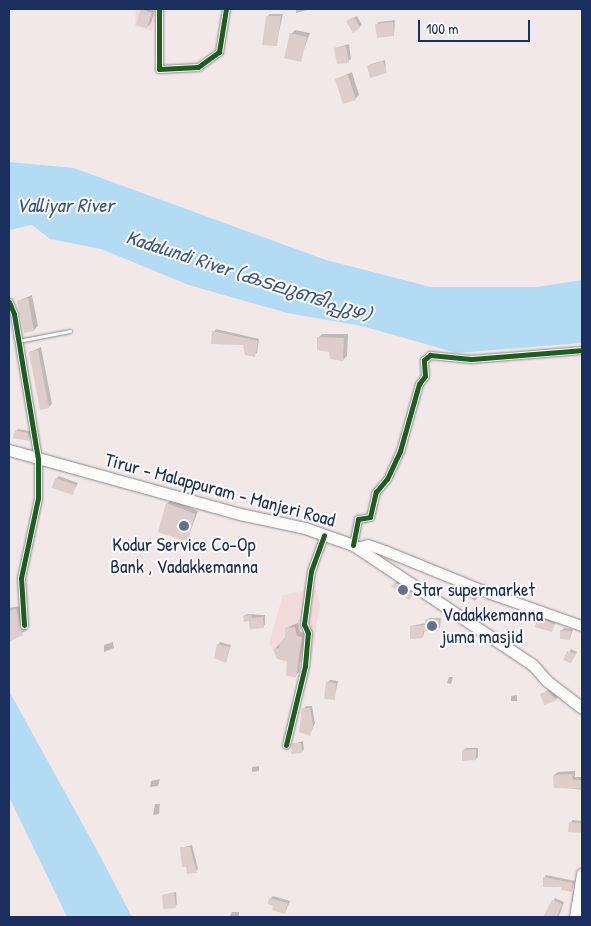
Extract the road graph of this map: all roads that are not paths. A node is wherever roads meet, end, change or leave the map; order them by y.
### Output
1 (159, 9) edge
2 (226, 9) edge
3 (9, 302) edge
4 (11, 319) edge
5 (70, 331) dead end
6 (17, 341) junction
7 (582, 350) edge
8 (9, 450) edge
9 (38, 459) junction
10 (324, 535) junction
11 (355, 547) junction
12 (24, 625) dead end
13 (582, 626) edge
14 (582, 708) edge
15 (286, 745) dead end
16 (582, 874) edge
17 (575, 917) edge

1 - 2 street
3 - 4 street
4 - 6 street
5 - 6 lane
6 - 9 street
7 - 11 street
8 - 9 main road, Tirur - Malappuram - Manjeri Road
9 - 10 main road, Tirur - Malappuram - Manjeri Road
9 - 12 street
10 - 11 main road, Tirur - Malappuram - Manjeri Road
10 - 15 street
11 - 13 main road
11 - 14 main road, Tirur - Malappuram - Manjeri Road
16 - 17 main road

